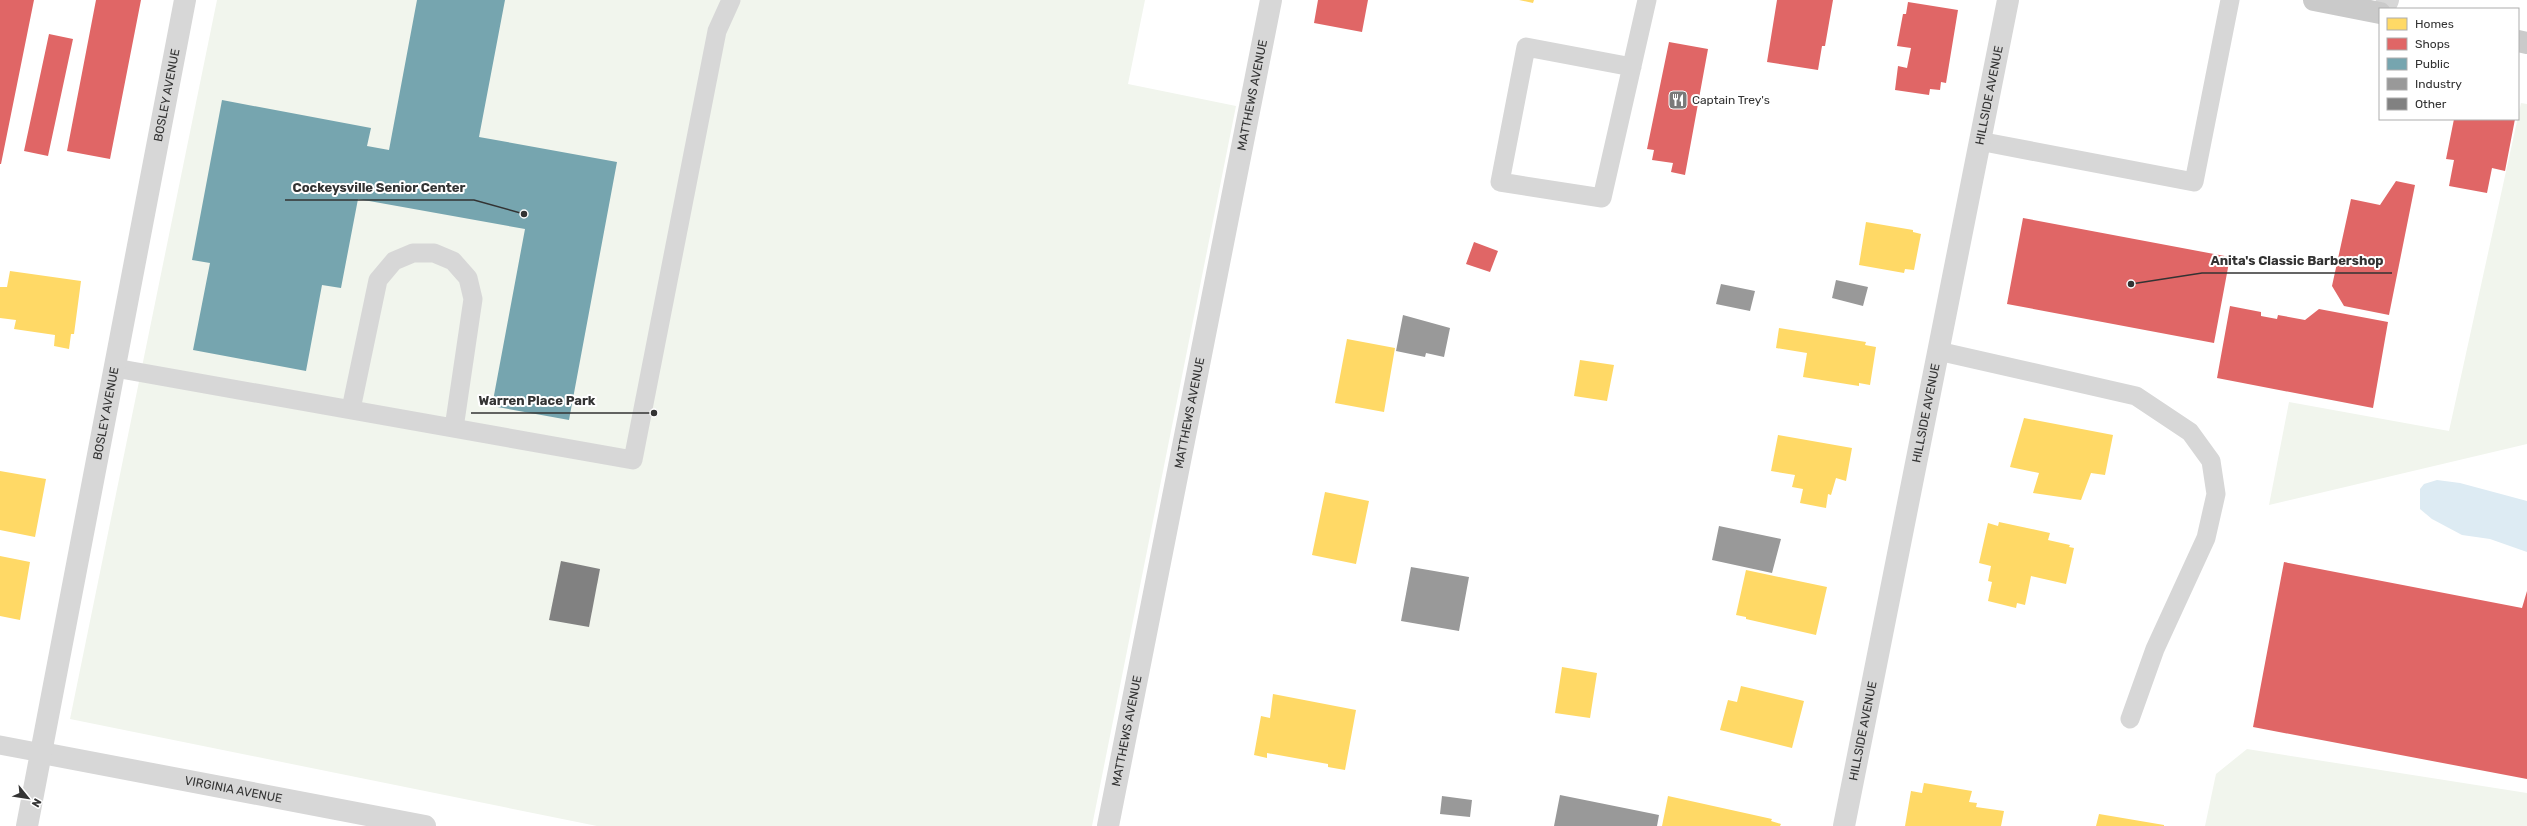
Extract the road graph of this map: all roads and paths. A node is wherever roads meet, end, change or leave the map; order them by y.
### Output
1 (185, 0) edge
2 (730, 0) edge
3 (1271, 0) edge
4 (1647, 0) edge
5 (2008, 0) edge
6 (2230, 0) edge
7 (2314, 0) edge
8 (2379, 13) edge
9 (1632, 67) junction
10 (1979, 141) junction
11 (1938, 351) junction
12 (115, 368) junction
13 (351, 410) junction
14 (454, 428) junction
15 (2130, 719) dead end
16 (0, 745) edge
17 (42, 753) junction
18 (27, 826) edge
19 (425, 826) edge
20 (1108, 826) edge
21 (1844, 826) edge

1 - 12 street, BOSLEY AVENUE
2 - 14 lane
3 - 20 street, MATTHEWS AVENUE
4 - 9 lane
5 - 10 street, HILLSIDE AVENUE
6 - 10 lane
7 - 8 main road
9 - 9 lane
10 - 11 street, HILLSIDE AVENUE
11 - 15 lane
11 - 21 street, HILLSIDE AVENUE
12 - 13 lane
12 - 17 street, BOSLEY AVENUE
13 - 14 lane
13 - 14 lane
16 - 17 lane
17 - 18 street, BOSLEY AVENUE
17 - 19 street, VIRGINIA AVENUE

